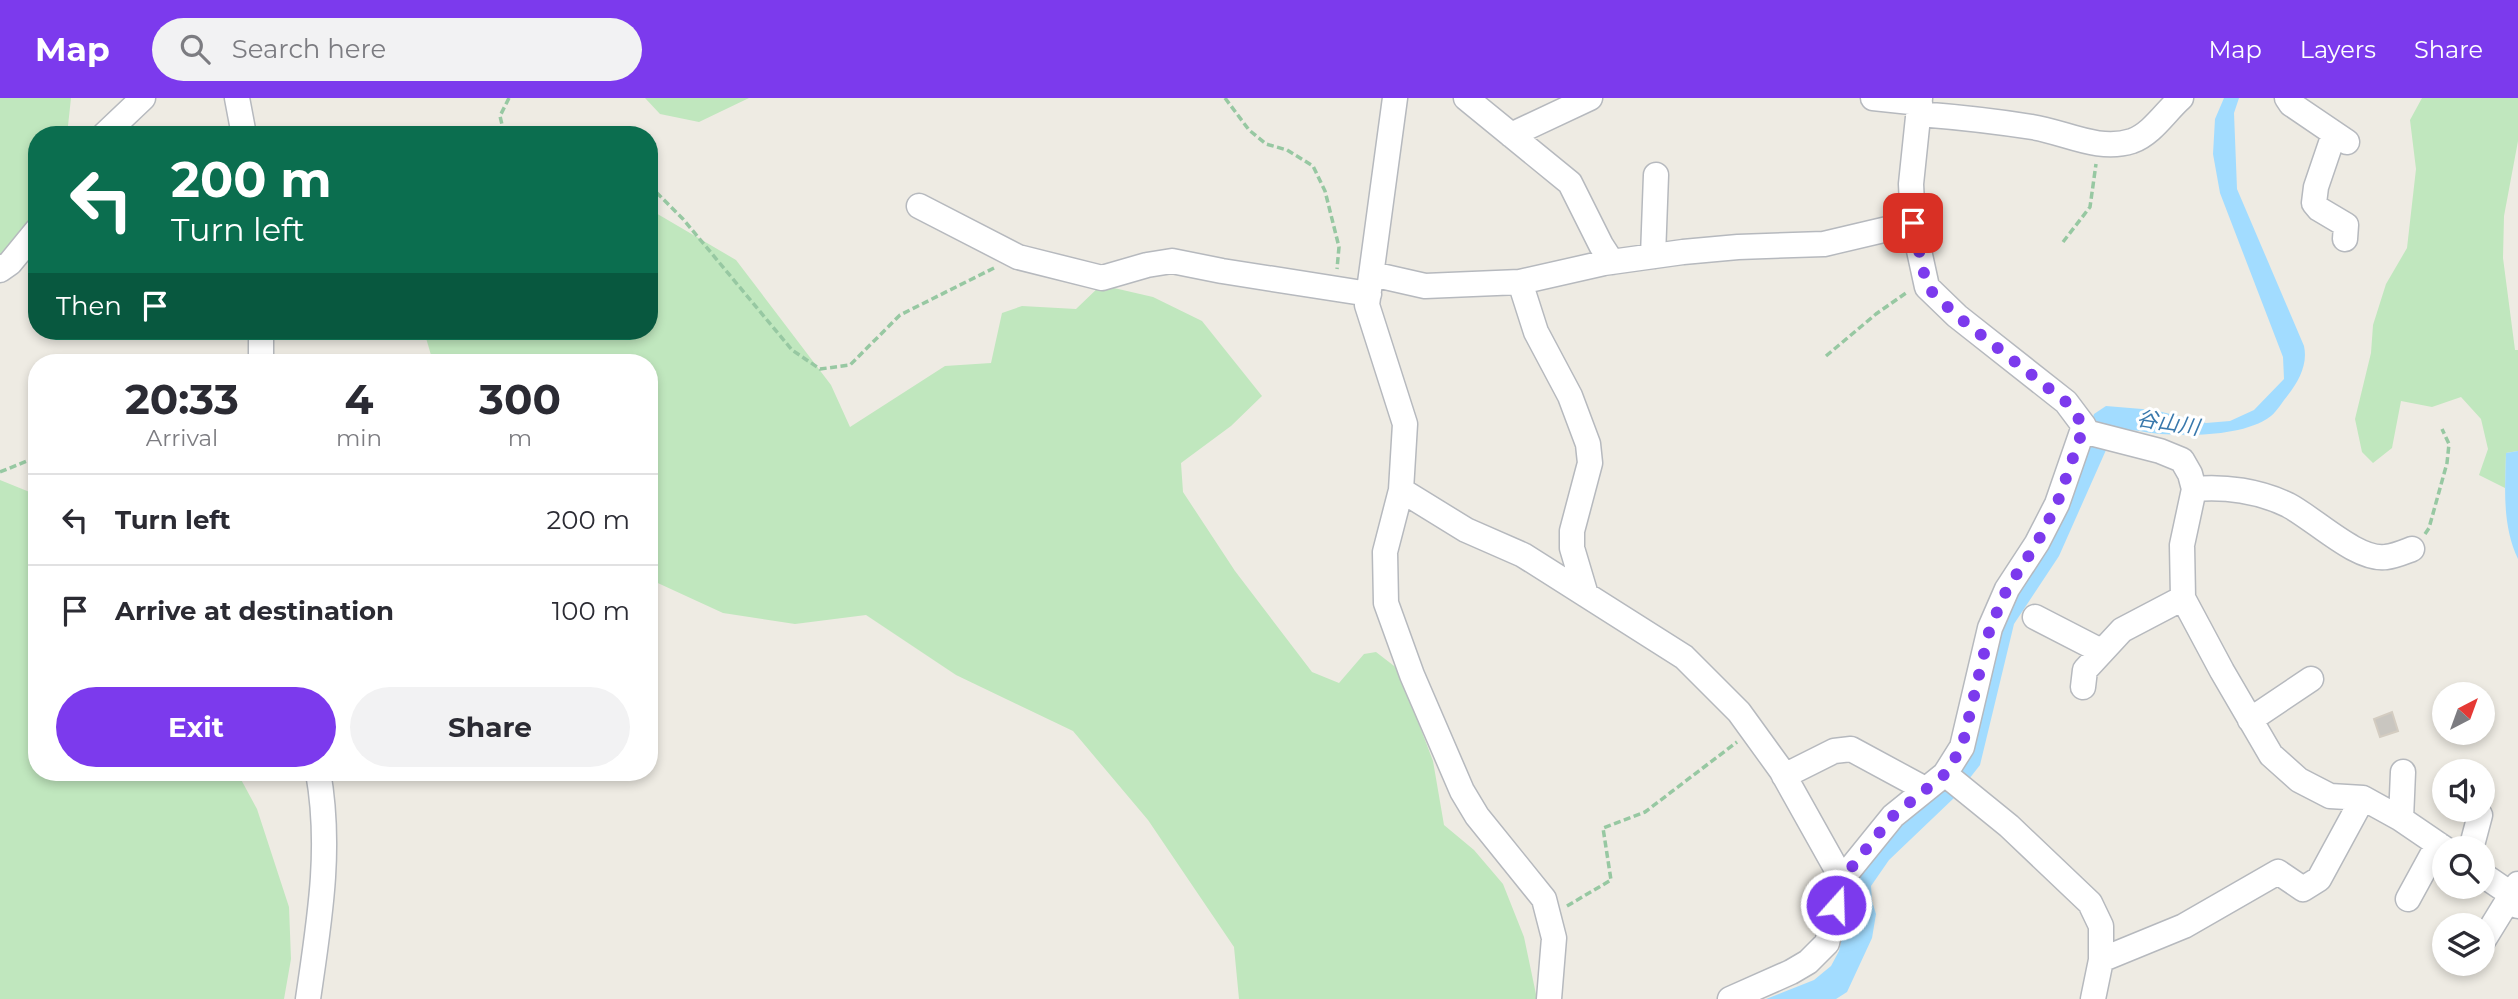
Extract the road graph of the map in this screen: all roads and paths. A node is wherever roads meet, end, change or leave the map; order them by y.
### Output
1 (143, 98) edge
2 (237, 98) edge
3 (509, 98) edge
4 (1225, 98) edge
5 (1466, 98) edge
6 (1590, 98) edge
7 (1872, 98) edge
8 (2181, 98) edge
9 (2287, 98) edge
10 (1402, 100) edge
11 (1920, 105) edge
12 (113, 126) edge
13 (242, 126) edge
14 (502, 126) edge
15 (1511, 135) junction
16 (2098, 145) junction
17 (1656, 175) dead end
18 (658, 194) edge
19 (919, 206) dead end
20 (1913, 223) junction
21 (2345, 239) dead end
22 (28, 241) edge
23 (2063, 242) dead end
24 (1653, 256) junction
25 (1018, 257) junction
26 (1612, 262) junction
27 (0, 270) edge
28 (1926, 281) junction
29 (1520, 282) junction
30 (1371, 284) junction
31 (1334, 288) junction
32 (1826, 356) dead end
33 (2442, 429) dead end
34 (2082, 431) junction
35 (28, 461) edge
36 (0, 472) edge
37 (2194, 489) junction
38 (1401, 490) junction
39 (2412, 549) joint
40 (1586, 595) junction
41 (2183, 598) junction
42 (2035, 617) dead end
43 (2101, 651) junction
44 (2311, 679) dead end
45 (2083, 687) dead end
46 (2250, 720) junction
47 (1752, 730) junction
48 (2403, 772) dead end
49 (1784, 776) junction
50 (319, 781) edge
51 (1954, 781) junction
52 (1924, 789) junction
53 (2364, 798) junction
54 (2401, 819) junction
55 (2432, 840) edge
56 (2432, 860) edge
57 (1842, 879) junction
58 (2495, 882) edge
59 (2516, 895) edge
60 (2408, 899) dead end
61 (1549, 915) junction
62 (2495, 924) edge
63 (2101, 960) junction
64 (308, 999) edge
65 (1549, 999) edge
66 (1730, 999) edge
67 (2093, 999) edge

1 - 12 street
2 - 13 street
3 - 14 path
4 - 31 path
5 - 15 street
6 - 15 street
7 - 11 street
8 - 16 street
9 - 21 street
10 - 30 street
11 - 16 street
11 - 20 street
15 - 26 street
16 - 23 path
17 - 24 street
18 - 25 path
19 - 25 street
20 - 24 street
20 - 28 street
22 - 27 street
24 - 26 street
25 - 31 street
26 - 29 street
28 - 32 path
28 - 34 street
29 - 30 street
29 - 40 street
30 - 31 street
30 - 38 street
33 - 39 path
34 - 37 street
34 - 51 street
35 - 36 path
37 - 39 street
37 - 41 street
38 - 40 street
38 - 61 street
40 - 47 street
41 - 43 street
41 - 46 street
42 - 43 street
43 - 45 street
44 - 46 street
46 - 53 street
47 - 49 street
47 - 61 path
48 - 54 street
49 - 52 street
49 - 57 street
50 - 64 street
51 - 52 street
51 - 63 street
52 - 57 street
53 - 54 street
53 - 63 street
54 - 55 street
56 - 60 street
57 - 66 street
58 - 59 street
59 - 62 street
61 - 65 street
63 - 67 street

